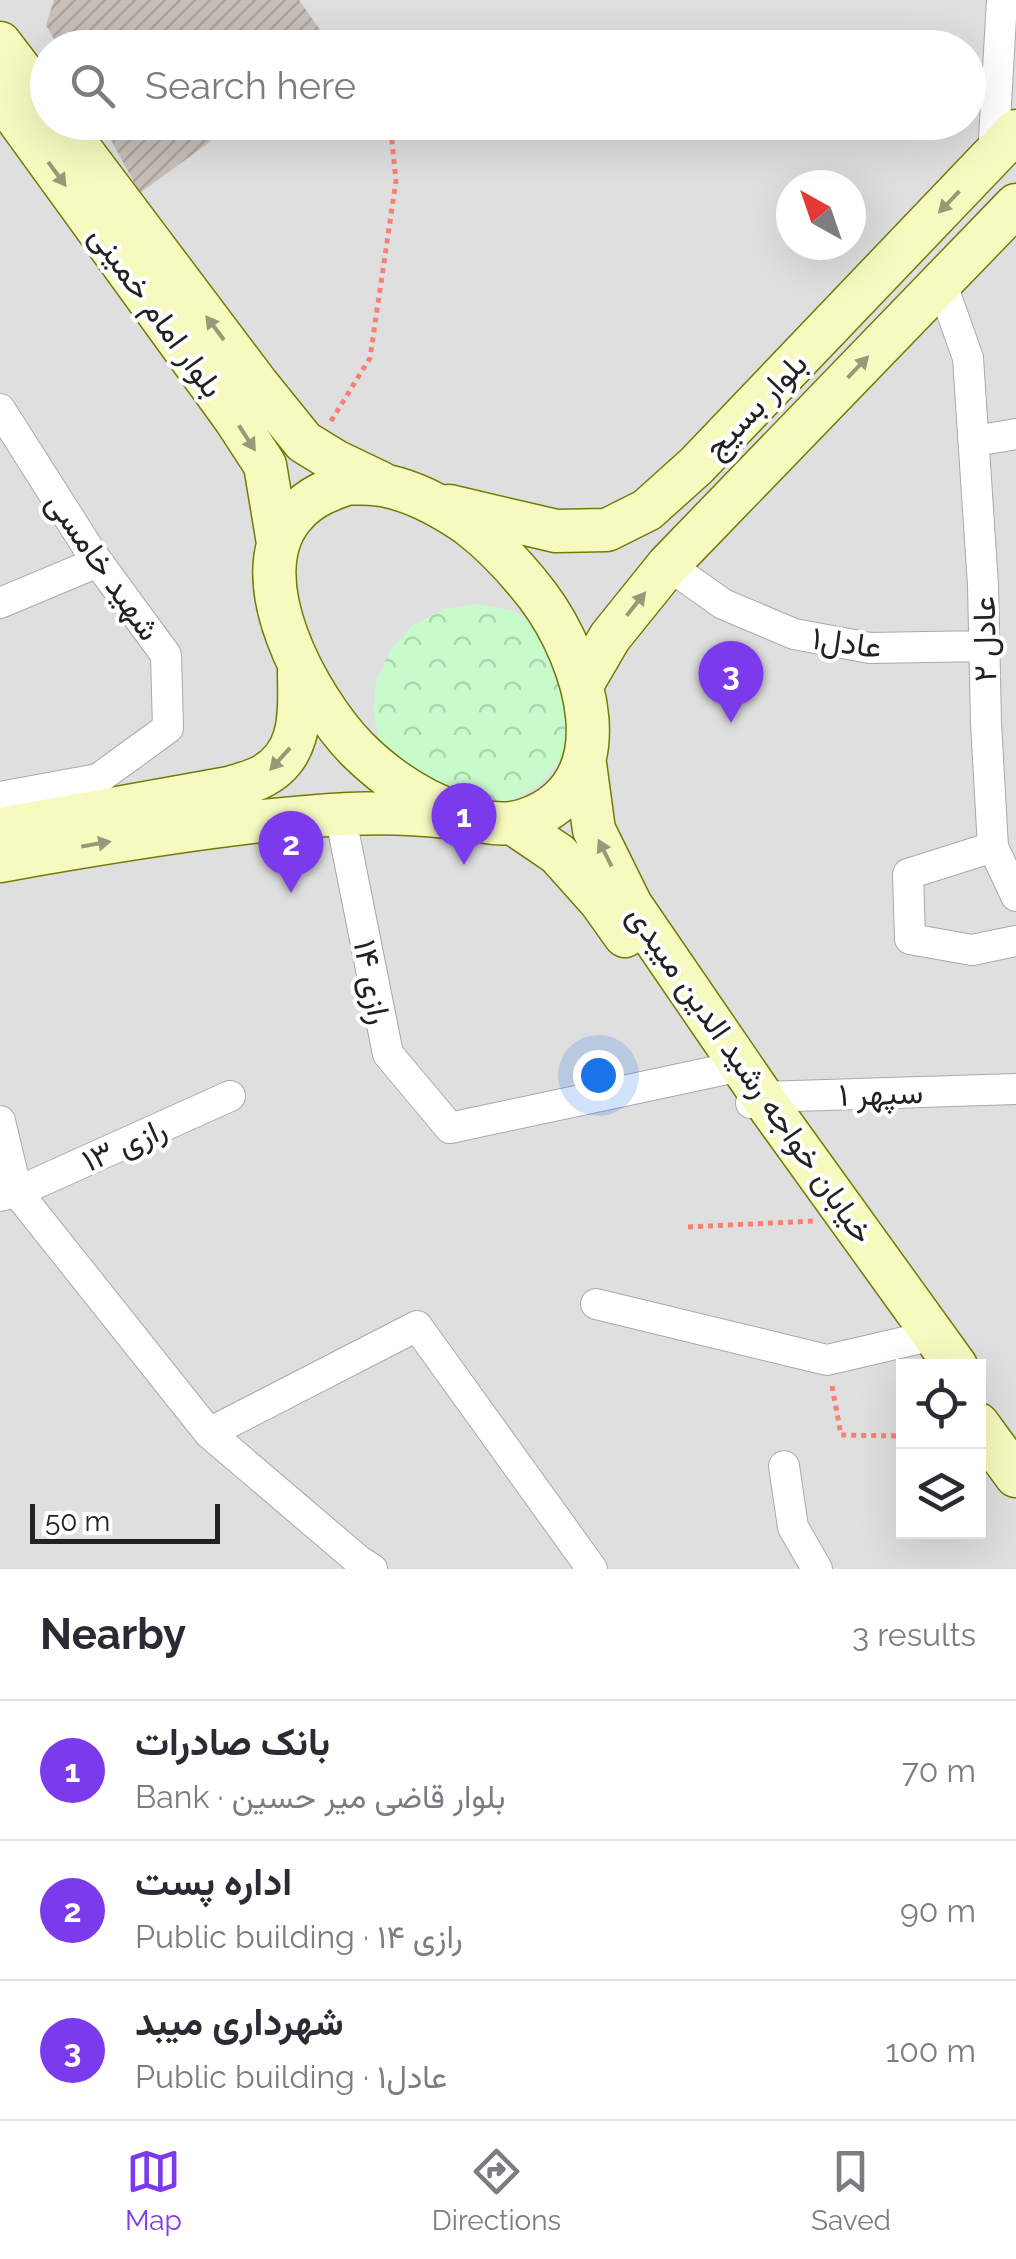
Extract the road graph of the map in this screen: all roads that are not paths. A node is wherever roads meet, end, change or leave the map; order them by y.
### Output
1 (1002, 0) edge
2 (0, 43) edge
3 (30, 82) edge
4 (0, 95) edge
5 (30, 136) edge
6 (33, 140) edge
7 (74, 140) edge
8 (1004, 143) edge
9 (1016, 204) edge
10 (941, 282) junction
11 (0, 409) edge
12 (1016, 434) edge
13 (975, 441) junction
14 (696, 466) junction
15 (386, 486) junction
16 (427, 500) junction
17 (728, 503) junction
18 (278, 543) junction
19 (98, 562) junction
20 (668, 565) junction
21 (0, 602) edge
22 (984, 646) junction
23 (299, 667) junction
24 (582, 685) junction
25 (585, 764) junction
26 (0, 797) edge
27 (340, 814) junction
28 (495, 822) junction
29 (0, 829) edge
30 (993, 847) junction
31 (0, 862) edge
32 (1016, 896) edge
33 (1016, 941) edge
34 (729, 1064) junction
35 (1016, 1089) edge
36 (230, 1096) dead end
37 (755, 1101) junction
38 (0, 1121) edge
39 (8, 1194) edge
40 (596, 1304) dead end
41 (928, 1345) edge
42 (986, 1412) edge
43 (209, 1433) junction
44 (986, 1433) edge
45 (784, 1466) dead end
46 (1015, 1466) edge
47 (372, 1569) edge
48 (592, 1569) edge
49 (817, 1569) edge

1 - 8 street
2 - 3 main road
4 -> 5 main road, بلوار امام خمینی
6 -> 18 main road, بلوار امام خمینی
15 -> 7 main road, بلوار امام خمینی
8 -> 14 main road, بلوار بسیج
9 - 10 main road, بلوار بسیج
10 - 13 street, عادل ۲
17 -> 10 main road, بلوار بسیج
11 - 19 street, شهید خامسی
12 - 13 street
13 - 22 street, عادل ۲
14 - 16 main road, بلوار بسیج
14 - 17 main road
15 - 16 main road
15 - 18 main road
16 - 24 main road
17 - 20 main road, بلوار بسیج
18 - 23 main road
19 - 21 street
19 - 26 street, شهید خامسی
20 - 22 street, عادل۱
24 -> 20 main road, بلوار بسیج
22 - 30 street, عادل ۲
23 - 28 main road
23 -> 29 main road
24 - 25 main road
25 - 28 main road
34 -> 25 main road, خیابان خواجه رشید الدین میبدی
27 - 28 main road
31 -> 27 main road
27 - 34 street, رازی ۱۴
28 - 34 main road, خیابان خواجه رشید الدین میبدی
30 - 32 street
30 - 33 street
34 - 37 main road, خیابان خواجه رشید الدین میبدی
35 - 37 street, سپهر ۱
36 - 39 street, رازی ۱۳
37 - 41 main road, خیابان خواجه رشید الدین میبدی
37 - 41 main road, خیابان خواجه رشید الدین میبدی
38 - 39 street
39 - 43 street
40 - 41 street
42 - 46 main road
43 - 47 street
43 - 48 street
44 - 46 main road
45 - 49 street

